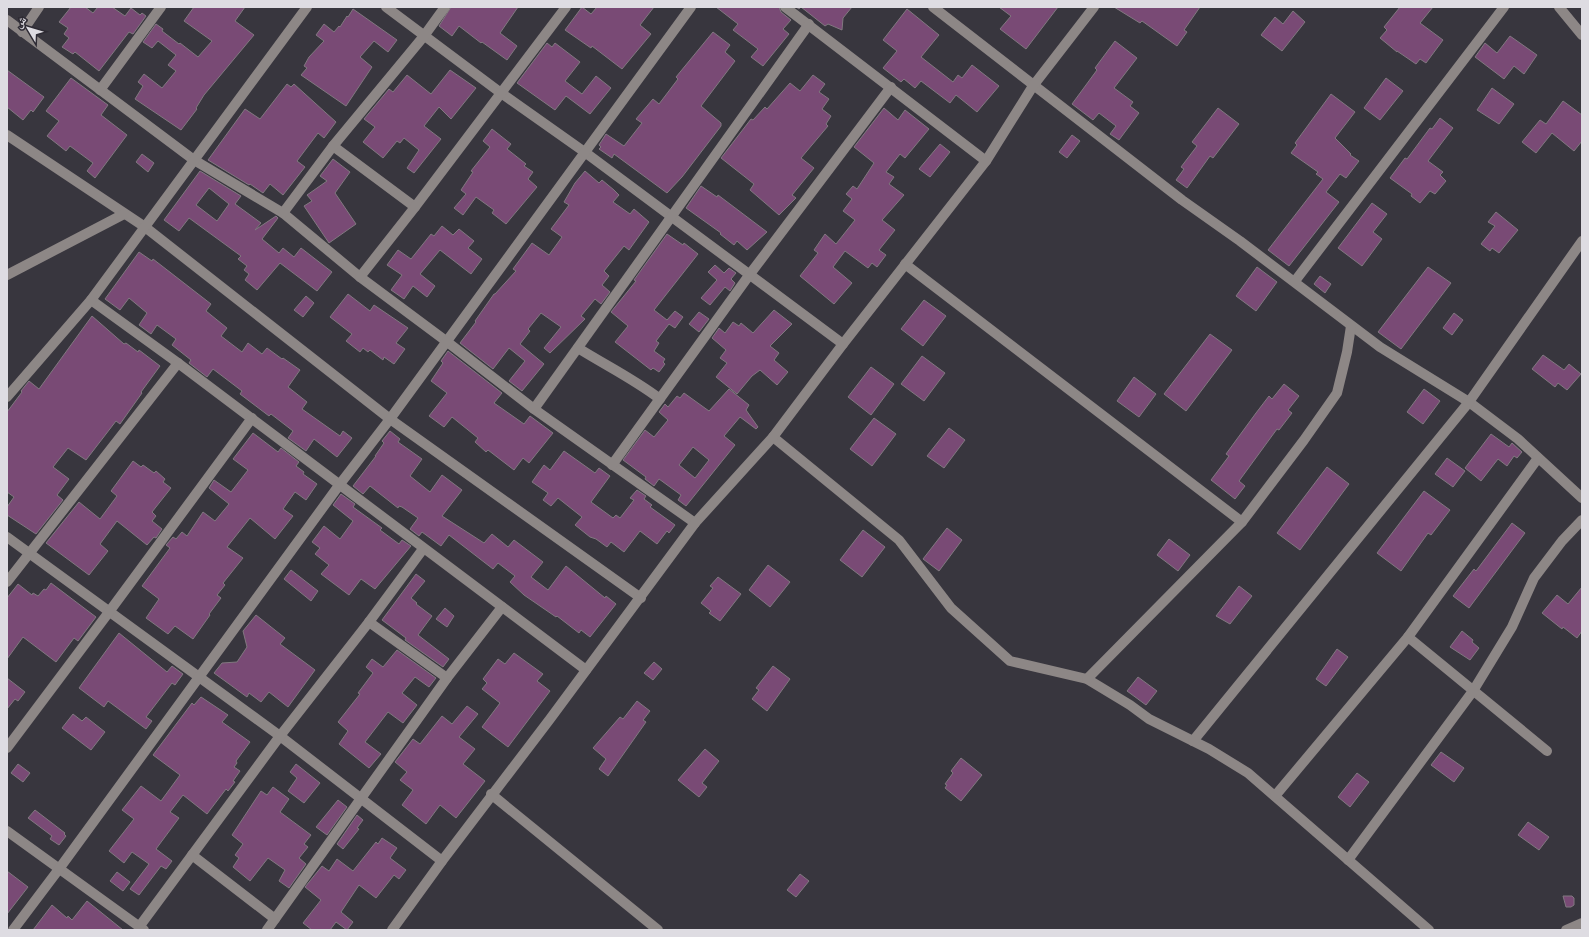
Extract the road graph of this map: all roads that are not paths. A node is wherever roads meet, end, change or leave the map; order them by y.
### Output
1 (39, 7) edge
2 (161, 7) edge
3 (307, 7) edge
4 (386, 7) edge
5 (445, 7) edge
6 (566, 7) edge
7 (691, 7) edge
8 (785, 7) edge
9 (933, 7) edge
10 (1504, 7) edge
11 (1559, 7) edge
12 (1091, 8) edge
13 (7, 20) edge
14 (809, 24) junction
15 (22, 32) junction
16 (1582, 35) edge
17 (424, 36) junction
18 (1033, 86) junction
19 (891, 87) junction
20 (100, 90) junction
21 (501, 93) junction
22 (7, 135) edge
23 (333, 146) junction
24 (586, 153) junction
25 (194, 160) junction
26 (986, 161) junction
27 (415, 207) junction
28 (283, 213) junction
29 (124, 214) junction
30 (672, 217) junction
31 (145, 227) junction
32 (1582, 241) edge
33 (906, 264) junction
34 (750, 274) junction
35 (7, 275) edge
36 (360, 278) junction
37 (1295, 281) junction
38 (91, 300) junction
39 (1351, 326) junction
40 (446, 341) junction
41 (843, 344) junction
42 (578, 348) junction
43 (178, 363) junction
44 (7, 397) edge
45 (660, 399) junction
46 (1469, 402) junction
47 (534, 409) junction
48 (252, 418) junction
49 (390, 419) junction
50 (773, 437) junction
51 (1538, 458) junction
52 (612, 464) junction
53 (340, 484) junction
54 (1582, 498) edge
55 (1582, 520) edge
56 (1242, 522) junction
57 (696, 524) junction
58 (7, 537) edge
59 (423, 549) junction
60 (29, 553) junction
61 (7, 582) edge
62 (641, 598) junction
63 (502, 607) junction
64 (110, 612) junction
65 (369, 622) junction
66 (1408, 637) junction
67 (586, 670) junction
68 (199, 677) junction
69 (447, 678) junction
70 (1087, 679) junction
71 (1473, 691) junction
72 (280, 736) junction
73 (1193, 741) junction
74 (7, 748) edge
75 (1547, 751) dead end
76 (491, 794) junction
77 (1275, 796) junction
78 (362, 798) junction
79 (7, 831) edge
80 (192, 855) junction
81 (1348, 860) junction
82 (442, 861) junction
83 (59, 869) junction
84 (275, 919) junction
85 (1582, 924) edge
86 (142, 928) edge
87 (12, 930) edge
88 (267, 930) edge
89 (392, 930) edge
90 (658, 930) edge
91 (1429, 930) edge
92 (1566, 930) edge

1 - 15 street
2 - 20 street
3 - 25 street
4 - 17 street
5 - 17 street
6 - 21 street
7 - 24 street
8 - 14 street
9 - 18 street
10 - 37 street
11 - 16 street
12 - 18 street
13 - 15 street
14 - 19 street
14 - 30 street
15 - 20 street
17 - 21 street
17 - 23 street
18 - 26 street
18 - 37 street
19 - 26 street
19 - 34 street
20 - 25 street
21 - 24 street
21 - 27 street
22 - 29 street
23 - 27 street
23 - 28 street
24 - 30 street
24 - 40 street
25 - 28 street
25 - 31 street
26 - 33 street
27 - 36 street
28 - 36 street
29 - 31 street
29 - 35 street
30 - 34 street
30 - 42 street
31 - 38 street
31 - 49 street
32 - 46 street
33 - 41 street
33 - 56 street
34 - 41 street
34 - 45 street
36 - 40 street
37 - 39 street
38 - 43 street
38 - 44 street
39 - 46 street
39 - 56 street
40 - 47 street
40 - 49 street
41 - 50 street
42 - 45 street
42 - 47 street
43 - 48 street
43 - 60 street
45 - 52 street
46 - 51 street
46 - 73 street
47 - 52 street
48 - 53 street
48 - 64 street
49 - 53 street
49 - 62 street
50 - 57 street
50 - 70 street
51 - 54 street
51 - 66 street
52 - 57 street
53 - 59 street
53 - 68 street
55 - 71 street
56 - 70 street
57 - 62 street
58 - 60 street
59 - 63 street
59 - 65 street
60 - 61 street
60 - 64 street
62 - 67 street
63 - 67 street
63 - 69 street
64 - 68 street
64 - 74 street
65 - 69 street
65 - 72 street
66 - 71 street
66 - 77 street
67 - 76 street
68 - 72 street
68 - 83 street
69 - 78 street
70 - 73 street
71 - 75 street
71 - 81 street
72 - 78 street
72 - 80 street
73 - 77 street
76 - 82 street
76 - 90 street
77 - 81 street
78 - 82 street
78 - 84 street
79 - 83 street
80 - 84 street
80 - 86 street
81 - 91 street
82 - 89 street
83 - 86 street
83 - 87 street
84 - 88 street
85 - 92 street

